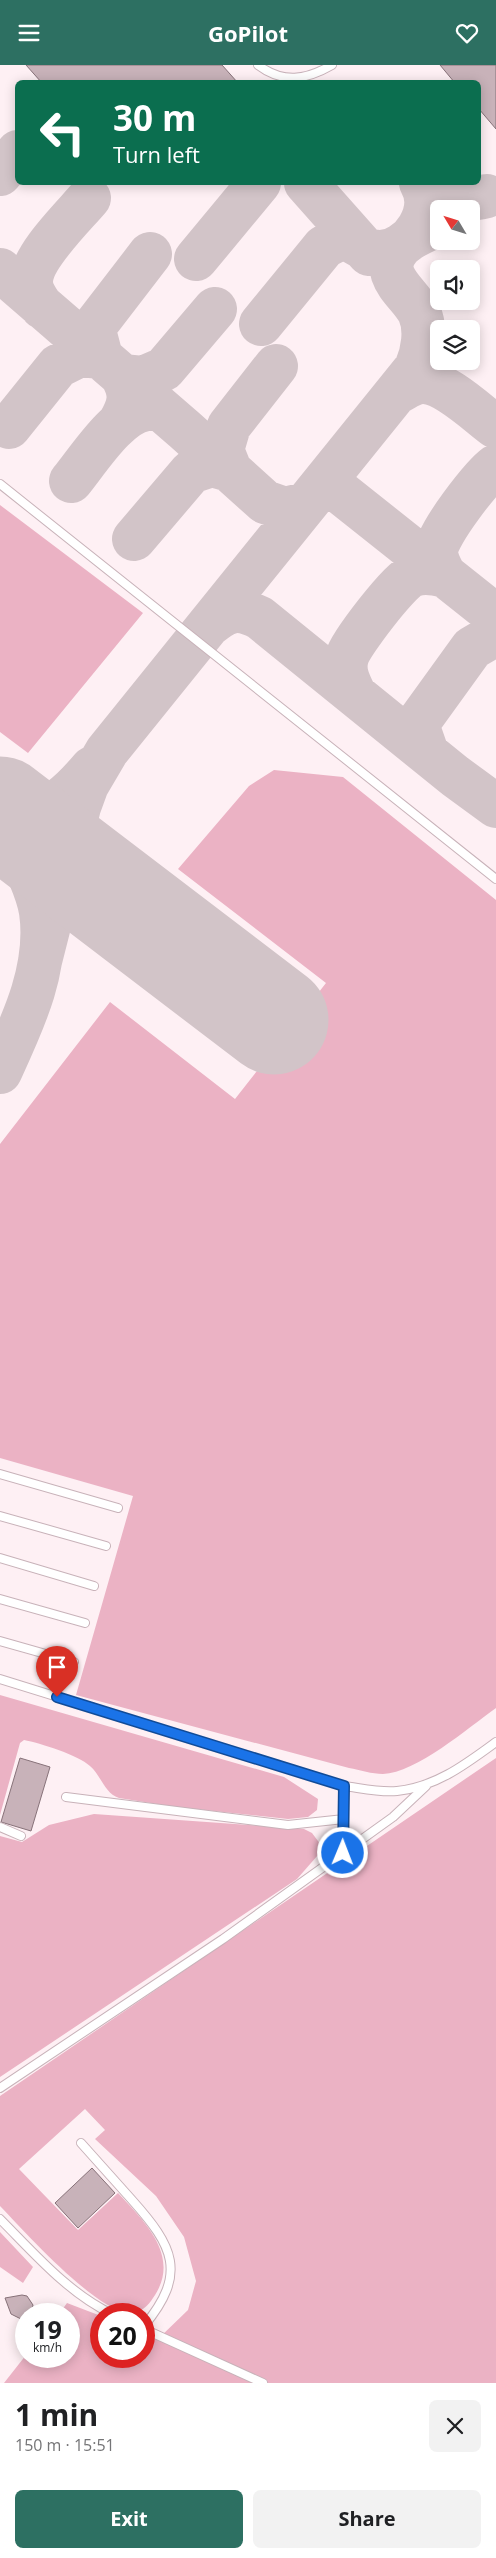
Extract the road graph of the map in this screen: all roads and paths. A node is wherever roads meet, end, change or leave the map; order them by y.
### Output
1 (258, 65) edge
2 (332, 65) edge
3 (0, 484) edge
4 (496, 879) edge
5 (0, 1474) edge
6 (118, 1508) dead end
7 (0, 1516) edge
8 (106, 1546) dead end
9 (0, 1558) edge
10 (94, 1586) dead end
11 (0, 1599) edge
12 (84, 1623) dead end
13 (0, 1641) edge
14 (74, 1662) dead end
15 (0, 1679) edge
16 (496, 1742) edge
17 (344, 1786) junction
18 (426, 1786) junction
19 (66, 1797) dead end
20 (344, 1819) junction
21 (0, 1827) edge
22 (21, 1836) dead end
23 (343, 1853) junction
24 (0, 2088) edge
25 (81, 2143) dead end
26 (0, 2219) edge
27 (92, 2303) edge
28 (155, 2312) edge
29 (155, 2332) edge
30 (263, 2383) edge

1 - 2 lane
3 - 4 lane
5 - 6 lane
7 - 8 lane
9 - 10 lane
11 - 12 lane
13 - 14 lane
15 - 17 lane
16 - 18 lane
17 - 18 lane
17 - 20 lane
18 - 23 lane
19 - 20 lane
20 - 23 lane
21 - 22 lane
23 - 24 lane
25 - 28 lane
26 - 27 lane
29 - 30 lane

